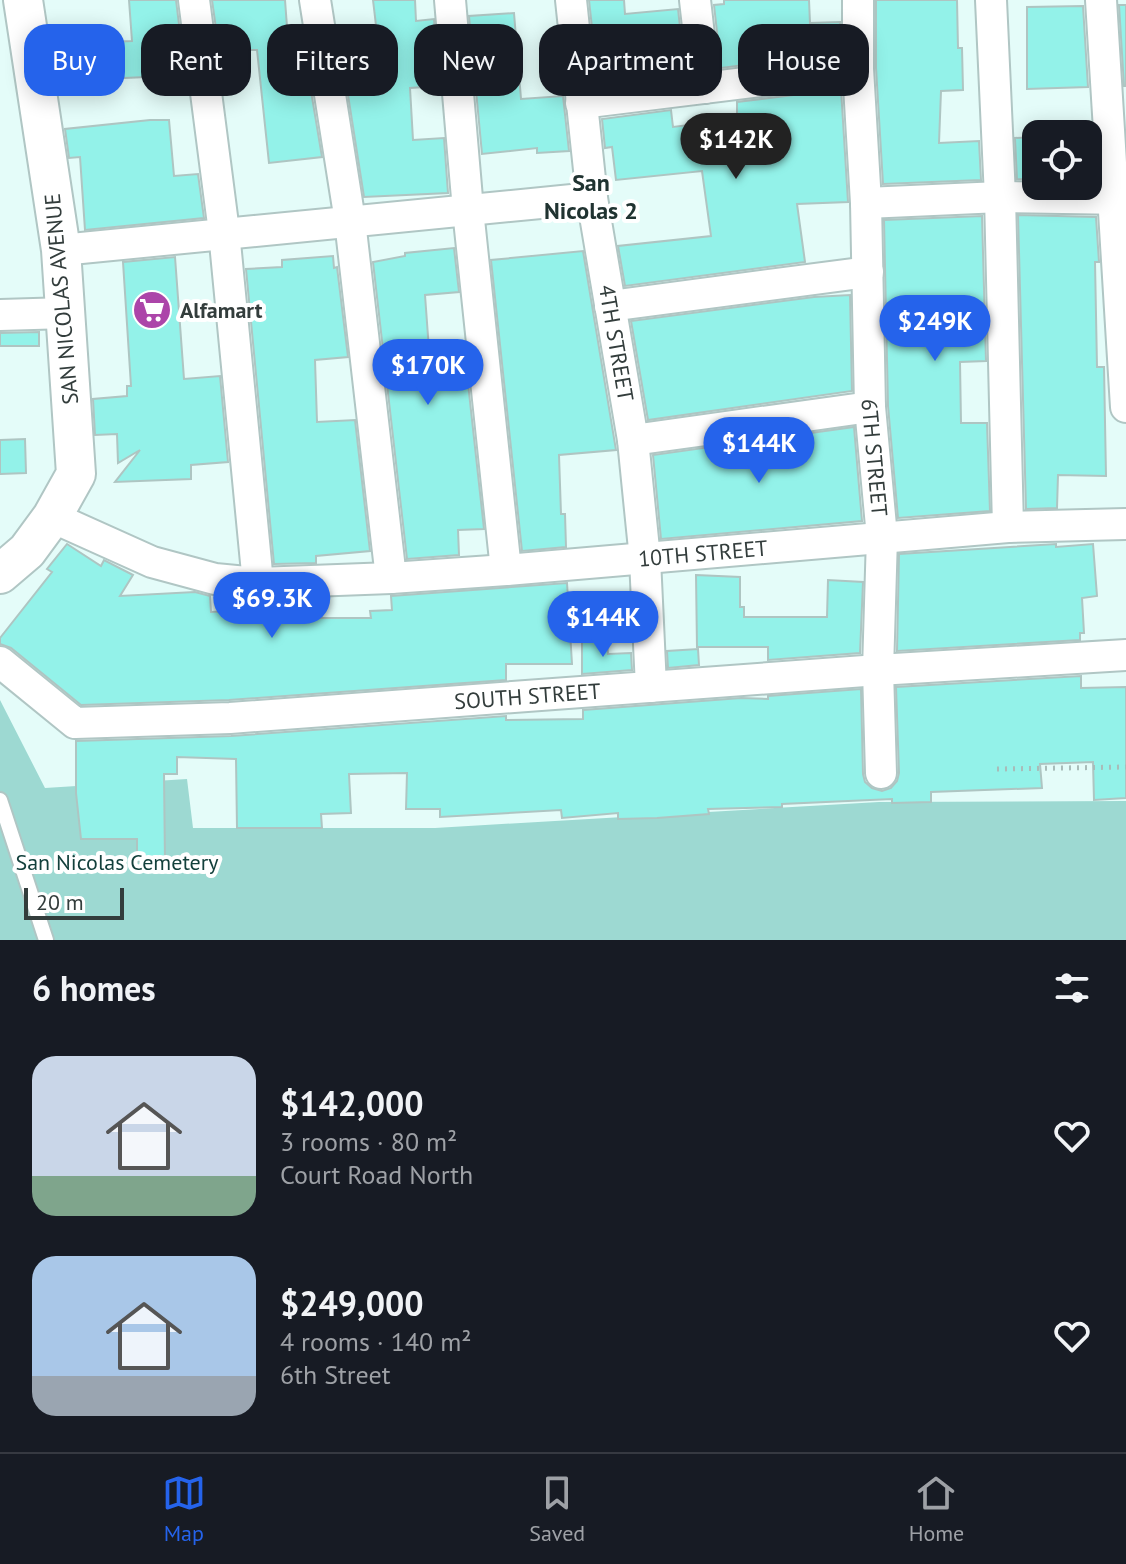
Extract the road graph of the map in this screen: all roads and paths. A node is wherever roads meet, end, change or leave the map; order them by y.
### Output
1 (23, 0) edge
2 (194, 0) edge
3 (315, 0) edge
4 (450, 0) edge
5 (571, 0) edge
6 (695, 0) edge
7 (858, 0) edge
8 (991, 0) edge
9 (1101, 0) edge
10 (698, 24) edge
11 (858, 24) edge
12 (639, 96) edge
13 (860, 96) edge
14 (581, 103) junction
15 (1000, 197) junction
16 (592, 198) junction
17 (1119, 199) edge
18 (866, 203) junction
19 (468, 210) junction
20 (350, 221) junction
21 (224, 232) junction
22 (61, 250) junction
23 (868, 272) junction
24 (610, 306) junction
25 (67, 313) junction
26 (0, 315) edge
27 (870, 407) junction
28 (1126, 407) edge
29 (633, 440) junction
30 (52, 517) junction
31 (1126, 524) edge
32 (1008, 527) junction
33 (882, 537) junction
34 (645, 559) junction
35 (506, 570) junction
36 (0, 574) edge
37 (391, 578) junction
38 (258, 583) junction
39 (1126, 655) edge
40 (0, 662) edge
41 (878, 670) junction
42 (651, 687) junction
43 (1126, 767) edge
44 (997, 769) dead end
45 (881, 773) dead end
46 (0, 800) edge
47 (46, 940) edge

1 - 22 street, SAN NICOLAS AVENUE
2 - 21 street
3 - 20 street
4 - 19 street
5 - 14 street, 4TH STREET
6 - 10 street
7 - 11 street, 6TH STREET
8 - 15 street
9 - 17 street
12 - 14 street
13 - 18 street, 6TH STREET
14 - 16 street, 4TH STREET
15 - 17 street
15 - 18 street
15 - 32 street
16 - 19 street
16 - 24 street, 4TH STREET
17 - 28 street
18 - 23 street, 6TH STREET
19 - 20 street
19 - 35 street
20 - 21 street
20 - 37 street
21 - 22 street
21 - 38 street
22 - 25 street, SAN NICOLAS AVENUE
23 - 24 street
23 - 27 street, 6TH STREET
24 - 29 street, 4TH STREET
25 - 26 street
25 - 30 street, SAN NICOLAS AVENUE
27 - 29 street
27 - 33 street, 6TH STREET
29 - 34 street, 4TH STREET
30 - 36 street, SAN NICOLAS AVENUE
30 - 38 street, 10TH STREET
31 - 32 street, 10TH STREET
32 - 33 street, 10TH STREET
33 - 34 street, 10TH STREET
33 - 41 street, 6TH STREET
34 - 35 street, 10TH STREET
34 - 42 street, 4TH STREET
35 - 37 street, 10TH STREET
37 - 38 street, 10TH STREET
39 - 41 street, SOUTH STREET
40 - 42 street, SOUTH STREET
41 - 42 street, SOUTH STREET
41 - 45 street, 6TH STREET
43 - 44 path
46 - 47 lane

